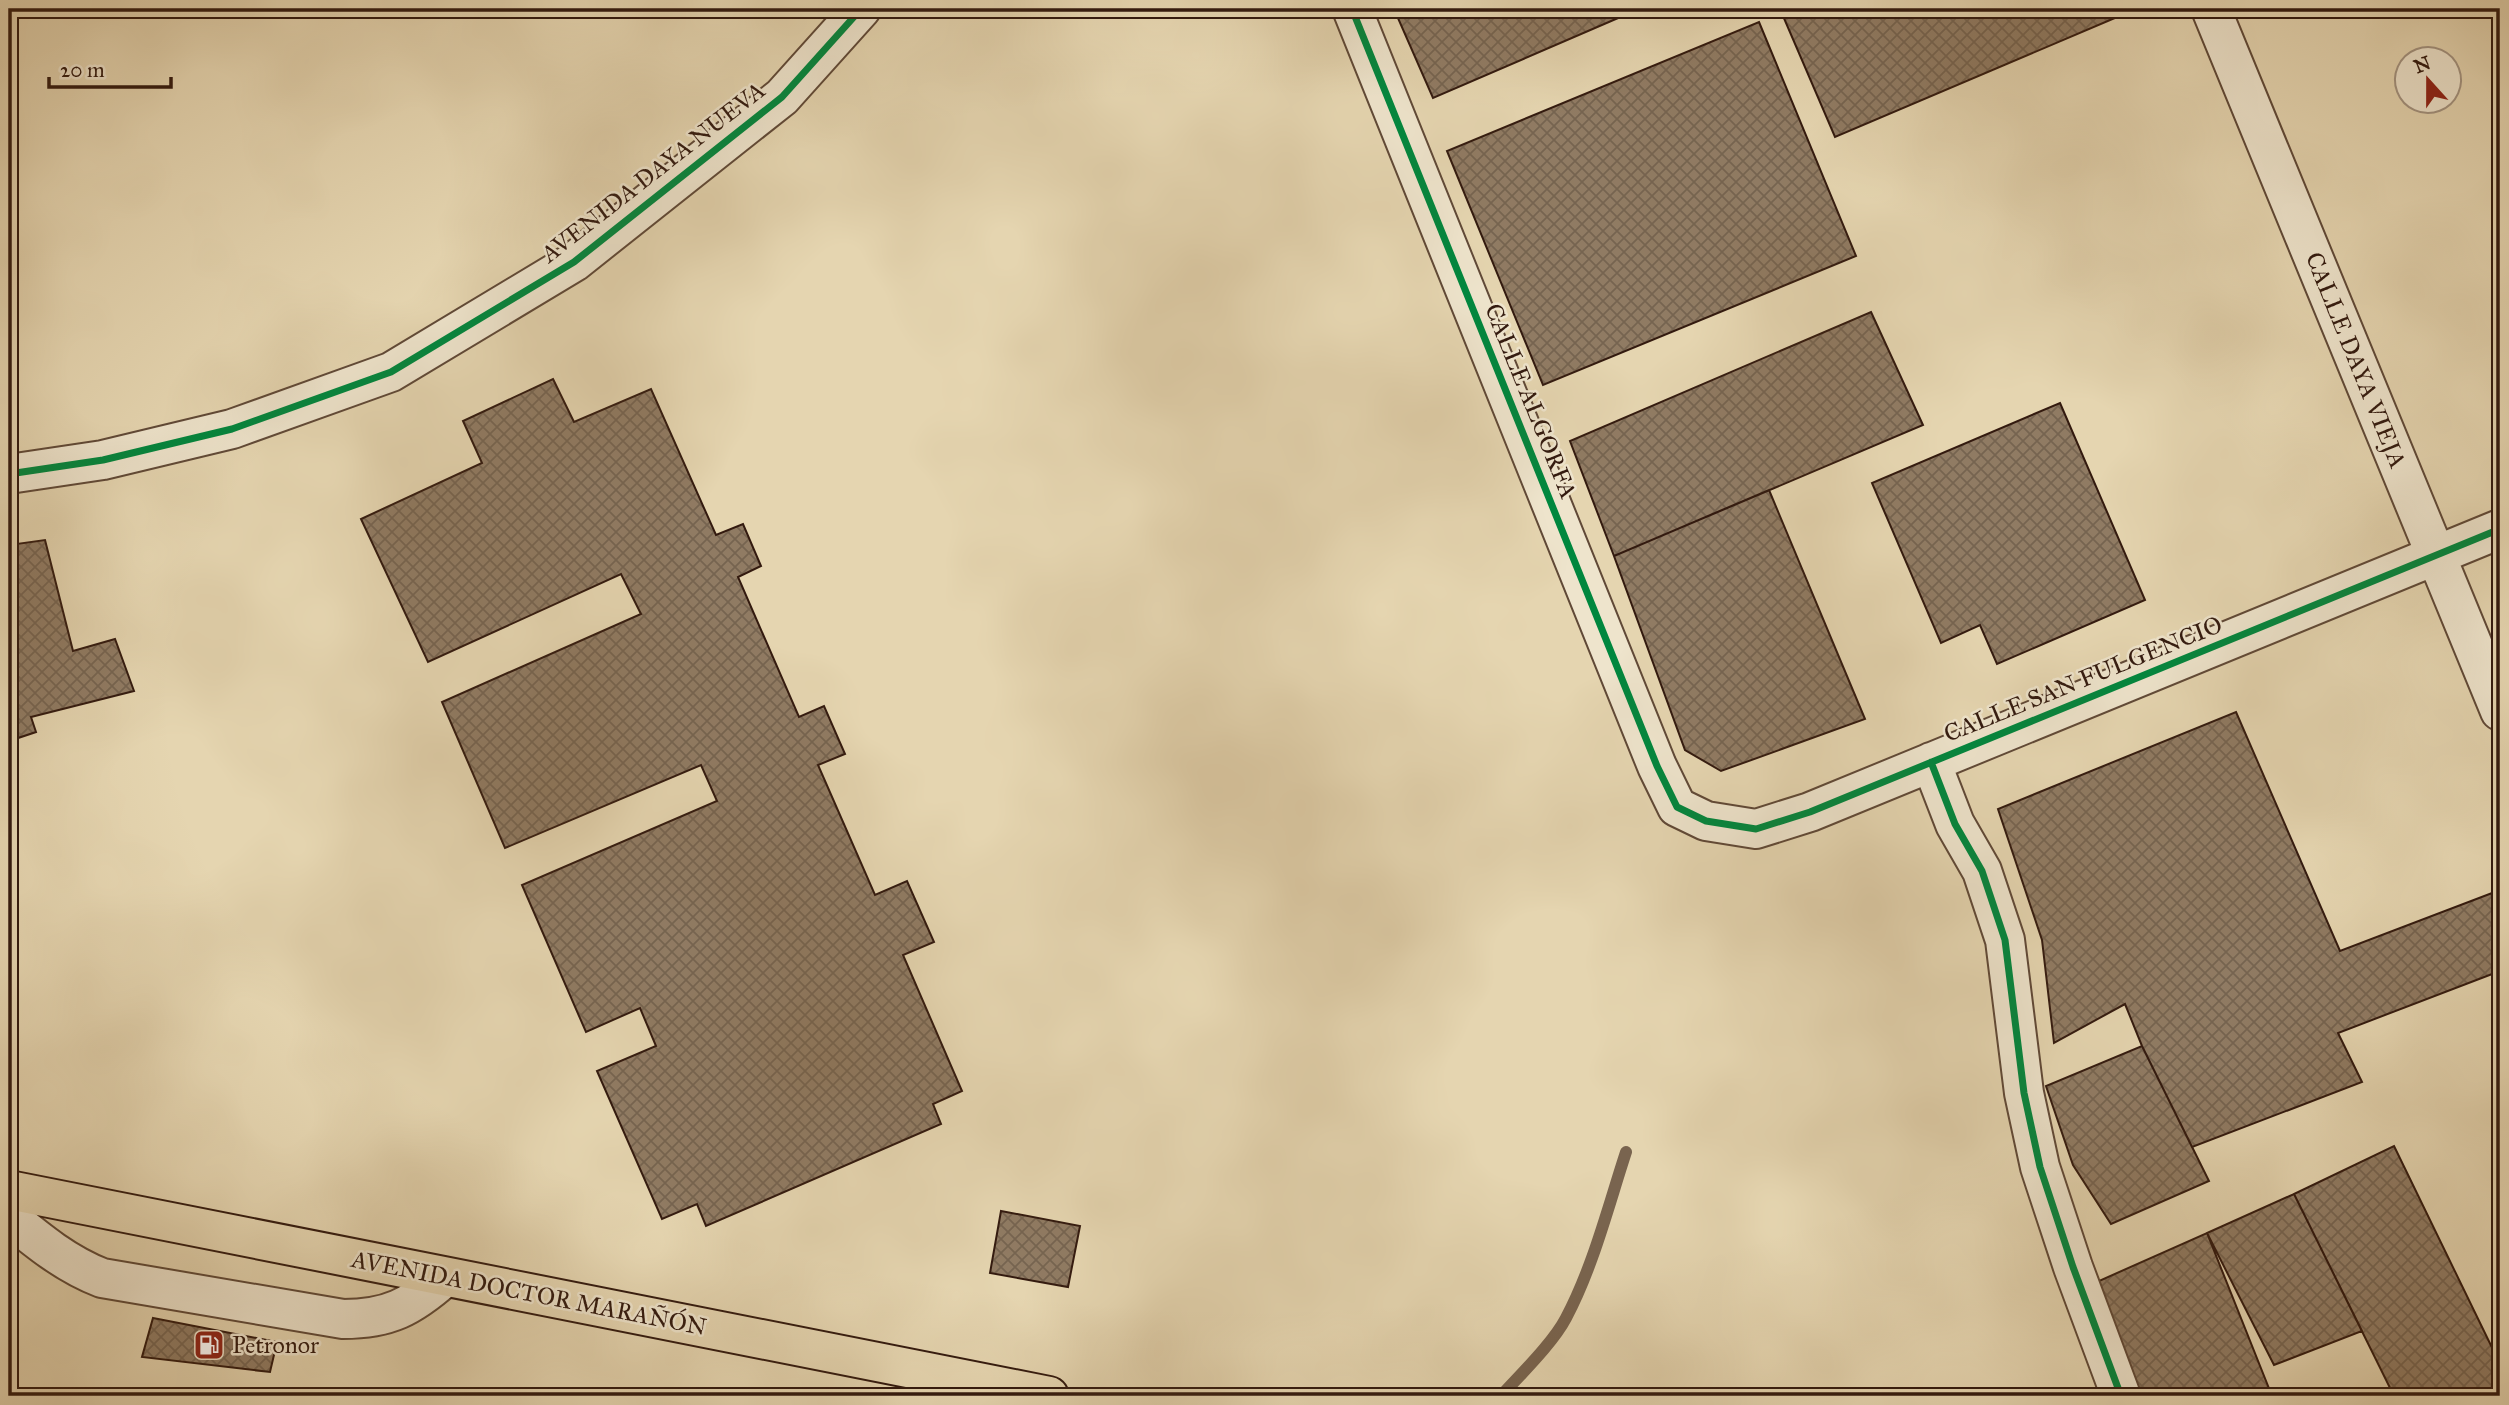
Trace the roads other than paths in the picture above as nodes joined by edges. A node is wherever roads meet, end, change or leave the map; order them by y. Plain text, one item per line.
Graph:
1 (861, 9) edge
2 (1352, 9) edge
3 (2211, 9) edge
4 (9, 474) edge
5 (2500, 529) edge
6 (2436, 555) junction
7 (2500, 711) edge
8 (1931, 762) junction
9 (1677, 807) joint
10 (9, 1174) edge
11 (9, 1190) edge
12 (47, 1198) junction
13 (9, 1217) edge
14 (445, 1277) junction
15 (1049, 1396) edge
16 (2121, 1396) edge

1 - 4 street, AVENIDA DAYA NUEVA
2 - 9 street, CALLE ALGORFA
3 - 6 street, CALLE DAYA VIEJA
5 - 6 street, CALLE SAN FULGENCIO
6 - 7 street, CALLE DAYA VIEJA
6 - 8 street, CALLE SAN FULGENCIO
8 - 9 street, CALLE SAN FULGENCIO
8 - 16 street
10 - 12 street
11 - 12 main road, AVENIDA DOCTOR MARAÑÓN
12 - 14 main road, AVENIDA DOCTOR MARAÑÓN
13 - 14 street
14 - 15 main road, AVENIDA DOCTOR MARAÑÓN

